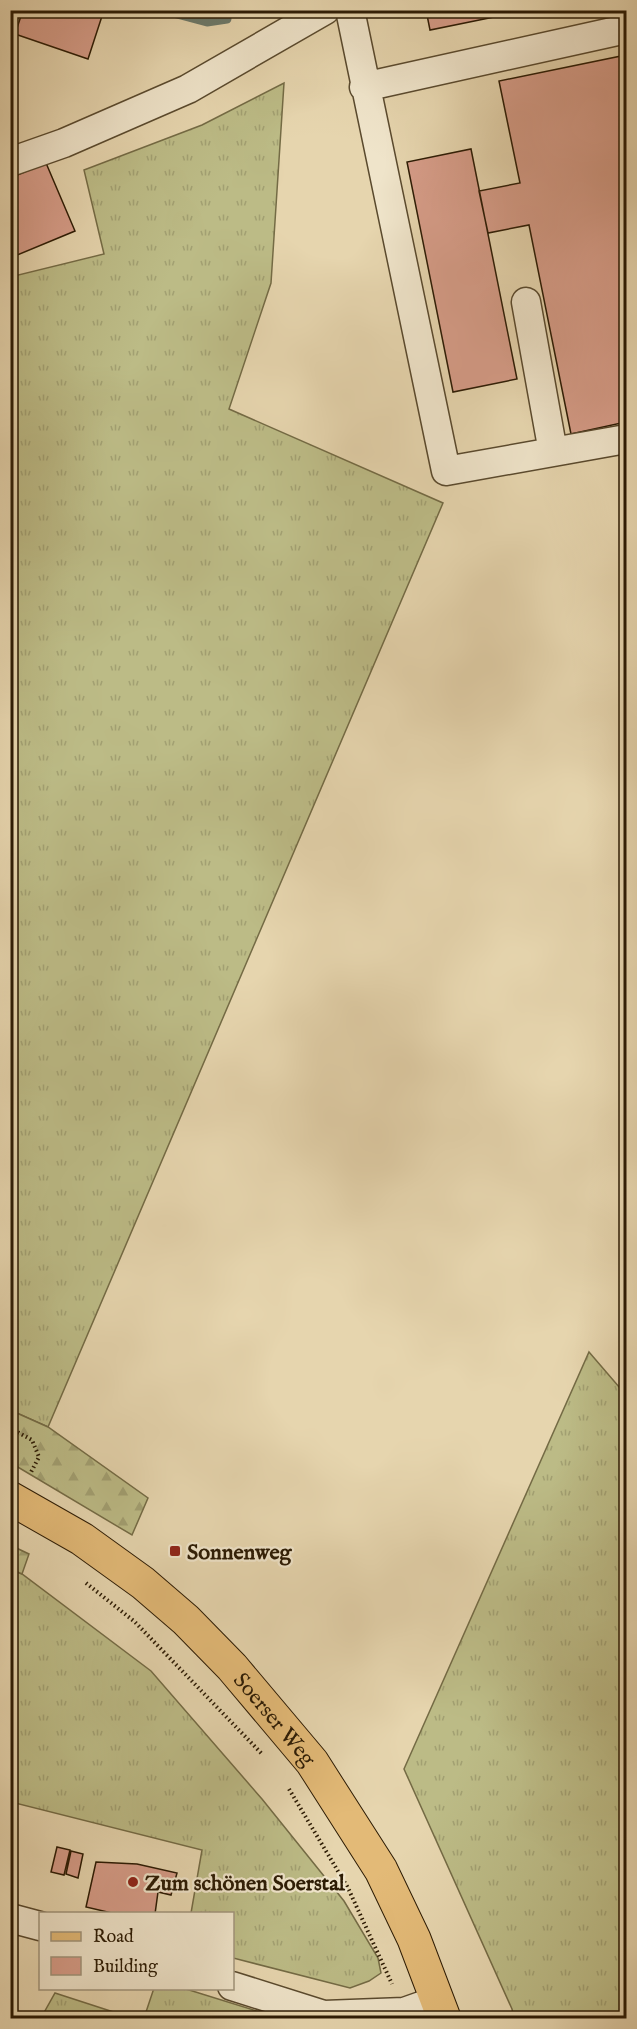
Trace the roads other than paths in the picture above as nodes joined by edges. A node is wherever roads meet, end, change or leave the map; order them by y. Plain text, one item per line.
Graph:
1 (350, 10) edge
2 (319, 14) edge
3 (627, 29) edge
4 (364, 87) junction
5 (10, 162) edge
6 (526, 302) dead end
7 (627, 439) edge
8 (553, 452) junction
9 (14, 1499) edge
10 (10, 1918) edge
11 (39, 1926) edge
12 (234, 1987) edge
13 (441, 2009) edge

1 - 4 street
2 - 5 street
3 - 4 street
4 - 8 street
6 - 8 street
7 - 8 street
9 - 13 main road, Soerser Weg
10 - 11 street
12 - 13 street

